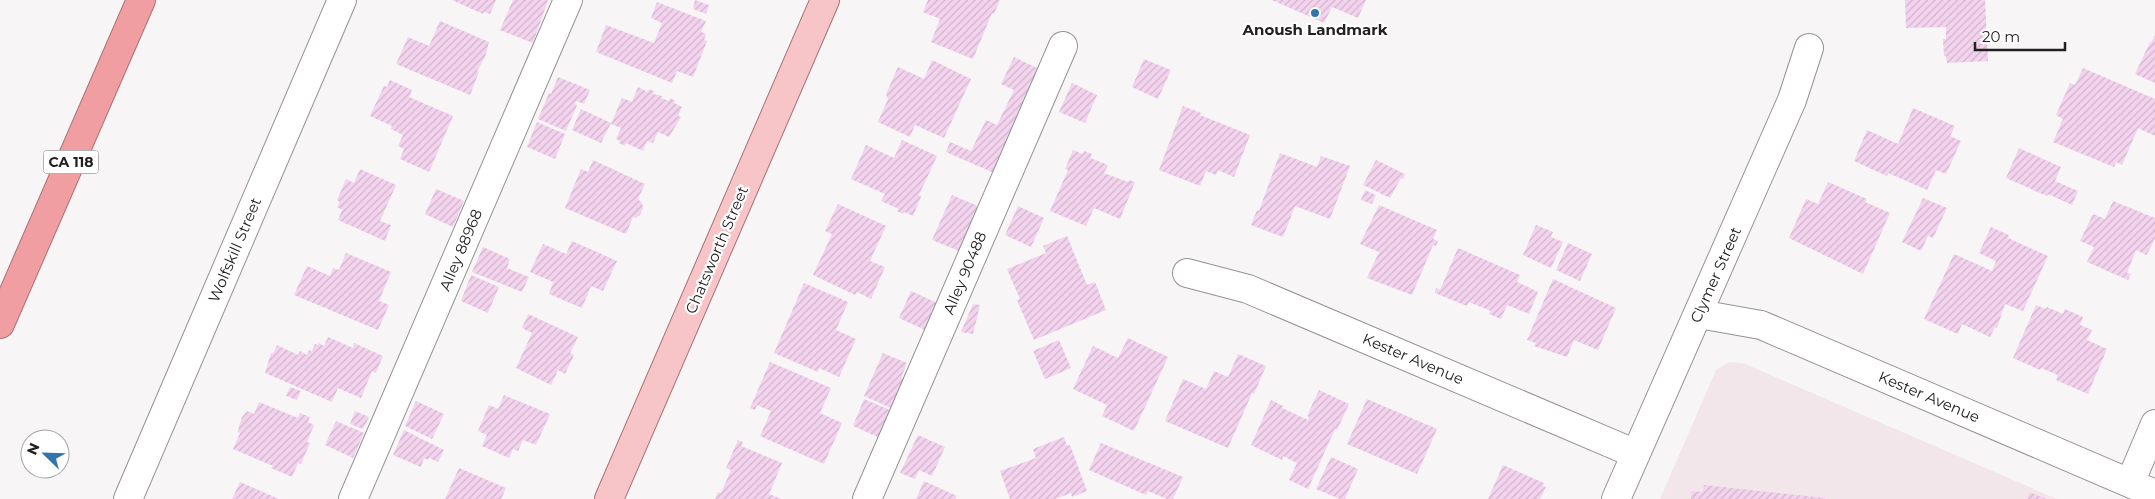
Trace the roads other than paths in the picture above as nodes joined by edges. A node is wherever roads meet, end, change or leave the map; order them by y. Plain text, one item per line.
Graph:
1 (141, 0) edge
2 (342, 0) edge
3 (568, 0) edge
4 (825, 1) edge
5 (1063, 46) dead end
6 (1809, 48) dead end
7 (1187, 273) dead end
8 (1699, 314) junction
9 (0, 324) edge
10 (2155, 424) edge
11 (1636, 454) junction
12 (2130, 483) junction
13 (2155, 494) edge
14 (128, 499) edge
15 (353, 499) edge
16 (609, 499) edge
17 (867, 499) edge
18 (1616, 499) edge

1 - 9 highway, CA 118
2 - 14 street, Wolfskill Street
3 - 15 street, Alley 88968
4 - 16 main road, Chatsworth Street
5 - 17 street, Alley 90488
6 - 8 street, Clymer Street
7 - 11 street, Kester Avenue
8 - 11 street, Clymer Street
8 - 12 street, Kester Avenue
10 - 12 street
11 - 18 street, Clymer Street
12 - 13 street, Kester Avenue

